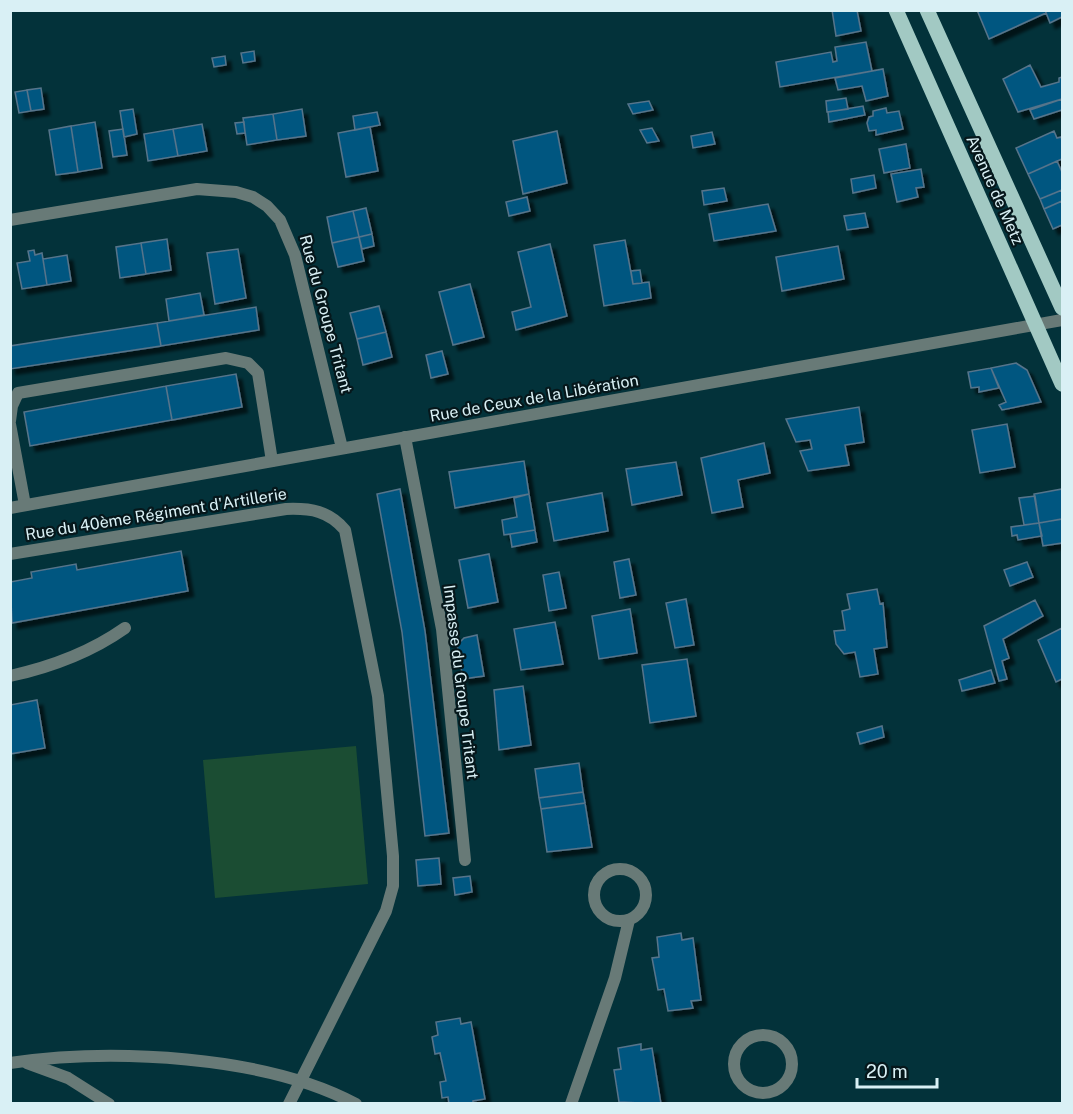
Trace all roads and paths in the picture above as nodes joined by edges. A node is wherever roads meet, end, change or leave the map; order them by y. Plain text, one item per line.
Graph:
1 (896, 10) edge
2 (927, 10) edge
3 (10, 220) edge
4 (1062, 308) edge
5 (1062, 320) edge
6 (1036, 325) junction
7 (1062, 384) edge
8 (10, 423) edge
9 (405, 437) junction
10 (342, 448) junction
11 (272, 461) junction
12 (25, 505) junction
13 (10, 508) edge
14 (10, 554) edge
15 (125, 628) dead end
16 (10, 676) edge
17 (465, 860) dead end
18 (629, 920) junction
19 (16, 1063) edge
20 (301, 1081) junction
21 (778, 1089) junction
22 (109, 1104) edge
23 (289, 1104) edge
24 (356, 1104) edge
25 (571, 1104) edge
26 (776, 1104) edge

1 - 6 main road, Avenue de Metz
2 - 4 main road, Avenue de Metz
3 - 10 street, Rue du Groupe Tritant
5 - 6 street, Rue de Ceux de la Libération
6 - 7 main road, Avenue de Metz
6 - 9 street, Rue de Ceux de la Libération
8 - 11 street
8 - 12 street
9 - 10 street, Rue de Ceux de la Libération
9 - 17 street, Impasse du Groupe Tritant
10 - 11 street, Rue de Ceux de la Libération
11 - 12 street, Rue de Ceux de la Libération
12 - 13 street, Rue de Ceux de la Libération
14 - 20 street, Rue du 40ème Régiment d'Artillerie
15 - 16 street
18 - 18 street
18 - 25 street
19 - 20 street
19 - 22 street
20 - 23 street, Rue du 40ème Régiment d'Artillerie
20 - 24 street
21 - 21 street
21 - 26 street

